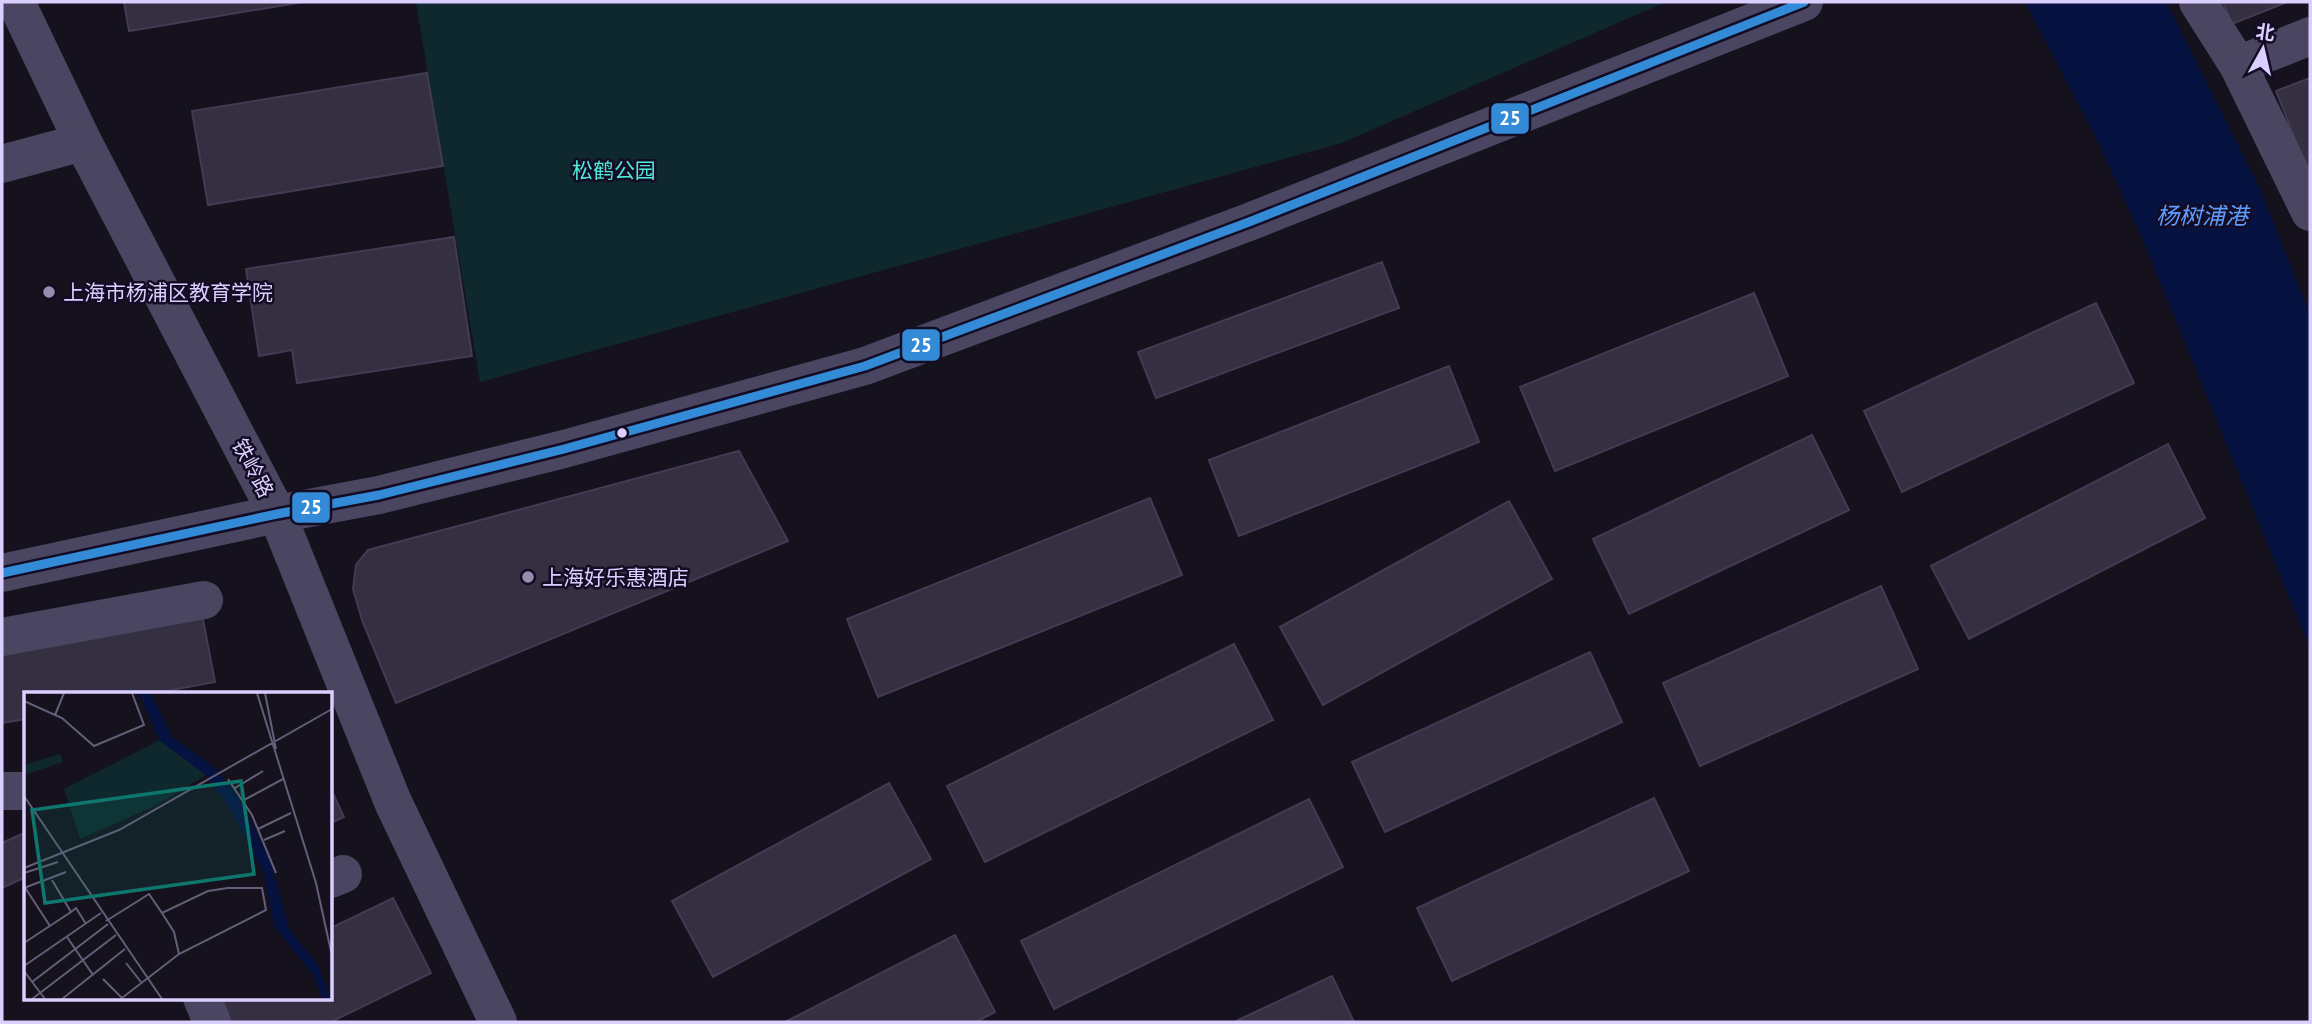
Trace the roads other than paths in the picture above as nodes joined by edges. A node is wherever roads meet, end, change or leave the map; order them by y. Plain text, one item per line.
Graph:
1 (16, 2) edge
2 (1804, 2) edge
3 (2198, 2) edge
4 (2310, 36) edge
5 (2238, 65) junction
6 (83, 142) junction
7 (2, 164) edge
8 (2310, 212) edge
9 (277, 514) junction
10 (2, 573) edge
11 (204, 600) dead end
12 (2, 637) edge
13 (2, 791) edge
14 (24, 791) edge
15 (203, 1000) edge
16 (212, 1022) edge
17 (498, 1022) edge

1 - 6 street, 铁岭路
2 - 9 street
3 - 5 street
4 - 5 street
5 - 8 street
6 - 7 street
6 - 9 street, 铁岭路
9 - 10 street
9 - 17 street, 铁岭路
11 - 12 street
13 - 14 street
15 - 16 street

